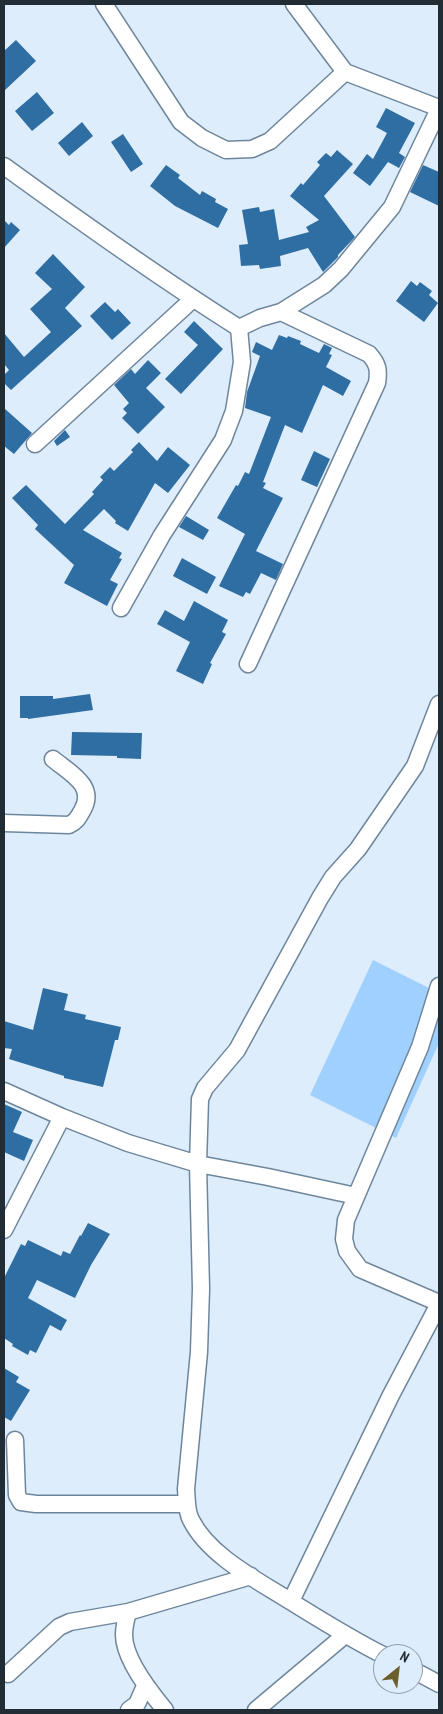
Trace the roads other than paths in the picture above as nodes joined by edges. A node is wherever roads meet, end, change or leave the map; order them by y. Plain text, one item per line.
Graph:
1 (104, 4) edge
2 (294, 4) edge
3 (345, 72) junction
4 (439, 109) edge
5 (4, 166) edge
6 (193, 299) junction
7 (281, 312) junction
8 (239, 328) junction
9 (34, 444) dead end
10 (121, 608) dead end
11 (248, 664) dead end
12 (439, 704) edge
13 (53, 759) dead end
14 (4, 823) edge
15 (439, 986) edge
16 (4, 1091) edge
17 (62, 1117) junction
18 (198, 1164) junction
19 (356, 1196) junction
20 (4, 1228) edge
21 (439, 1303) edge
22 (15, 1440) dead end
23 (187, 1504) junction
24 (251, 1576) junction
25 (291, 1601) junction
26 (128, 1612) junction
27 (344, 1636) junction
28 (373, 1650) edge
29 (8, 1674) dead end
30 (423, 1675) edge
31 (439, 1684) edge
32 (145, 1686) junction
33 (130, 1710) edge
34 (165, 1710) edge
35 (256, 1710) edge

1 - 3 street
2 - 3 street
3 - 4 street
4 - 7 street
5 - 6 street
6 - 8 street
6 - 9 street
7 - 8 street
7 - 11 street
8 - 10 street
12 - 18 street
13 - 14 street
15 - 19 street
16 - 17 street
17 - 18 street
17 - 20 street
18 - 19 street
18 - 23 street
19 - 21 street
21 - 25 street
22 - 23 street
23 - 24 street
24 - 25 street
24 - 26 street
25 - 27 street
26 - 29 street
26 - 32 street
27 - 28 street
27 - 35 street
30 - 31 street
32 - 33 street
32 - 34 street

